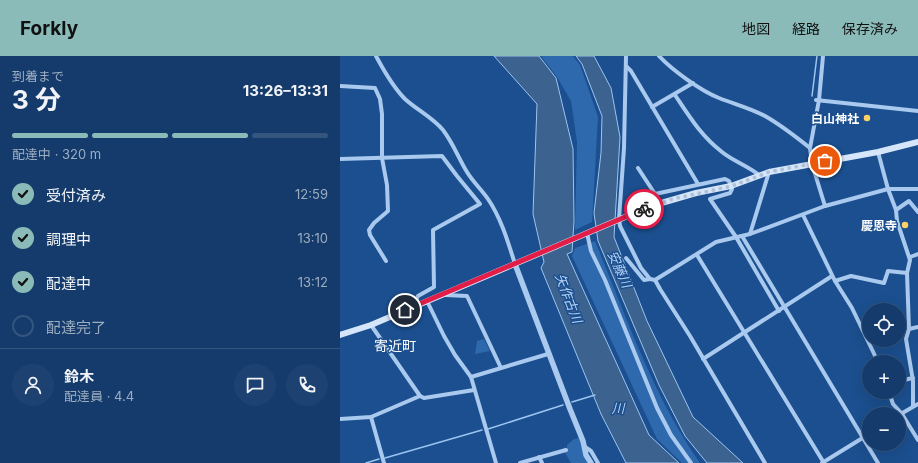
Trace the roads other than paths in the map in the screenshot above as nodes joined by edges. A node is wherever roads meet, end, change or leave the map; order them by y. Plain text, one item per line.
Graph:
1 (376, 56) edge
2 (626, 56) edge
3 (659, 56) edge
4 (823, 56) edge
5 (626, 66) junction
6 (693, 83) junction
7 (340, 86) edge
8 (675, 95) junction
9 (817, 100) junction
10 (652, 107) junction
11 (918, 111) edge
12 (918, 142) edge
13 (810, 148) junction
14 (878, 152) junction
15 (382, 158) junction
16 (340, 159) edge
17 (812, 164) junction
18 (638, 168) dead end
19 (769, 172) junction
20 (759, 175) junction
21 (698, 184) junction
22 (732, 186) junction
23 (888, 189) junction
24 (918, 189) edge
25 (825, 206) junction
26 (896, 210) junction
27 (918, 212) edge
28 (803, 215) junction
29 (618, 220) junction
30 (587, 233) junction
31 (750, 234) junction
32 (742, 236) junction
33 (736, 237) junction
34 (918, 254) edge
35 (697, 255) junction
36 (910, 257) junction
37 (626, 258) dead end
38 (386, 261) dead end
39 (516, 263) junction
40 (908, 273) junction
41 (832, 276) junction
42 (650, 279) junction
43 (656, 280) junction
44 (835, 281) junction
45 (442, 295) junction
46 (427, 301) junction
47 (417, 306) junction
48 (784, 308) junction
49 (779, 311) junction
50 (371, 325) junction
51 (918, 327) edge
52 (909, 328) junction
53 (744, 333) junction
54 (340, 335) edge
55 (548, 354) junction
56 (875, 355) edge
57 (703, 359) junction
58 (501, 368) junction
59 (471, 377) junction
60 (913, 378) junction
61 (906, 380) edge
62 (474, 390) junction
63 (420, 396) junction
64 (918, 404) edge
65 (913, 406) junction
66 (906, 411) edge
67 (371, 417) junction
68 (340, 419) edge
69 (906, 423) edge
70 (862, 438) joint
71 (918, 440) edge
72 (585, 447) junction
73 (566, 450) dead end
74 (870, 451) edge
75 (538, 457) junction
76 (384, 463) edge
77 (496, 463) edge
78 (520, 463) edge
79 (542, 463) edge
80 (591, 463) edge
81 (598, 463) edge
82 (691, 463) edge
83 (765, 463) edge
84 (823, 463) edge
85 (878, 463) edge

1 - 39 street
2 - 5 street
3 - 6 street
4 - 9 street
5 - 10 street
5 - 29 street
6 - 8 street
6 - 13 street
7 - 15 street
8 - 10 street
8 - 20 street
9 - 11 street
9 - 13 street
10 - 21 street
12 - 14 main road
13 - 17 street
14 - 17 main road
14 - 23 street
15 - 16 street
15 - 38 street
15 - 47 street
17 - 19 main road
17 - 25 street
18 - 21 street
19 - 20 main road
19 - 31 street
20 - 22 main road
21 - 22 street
22 - 29 main road
22 - 33 street
23 - 24 street
23 - 25 street
23 - 26 street
25 - 28 street
26 - 27 street
26 - 36 street
28 - 31 street
28 - 41 street
29 - 30 main road
29 - 42 street
30 - 39 main road
30 - 82 street
31 - 32 street
32 - 33 street
32 - 48 street
33 - 35 street
33 - 49 street
34 - 36 street
35 - 43 street
35 - 53 street
36 - 40 street
37 - 42 street
39 - 45 main road
39 - 55 street
40 - 44 street
40 - 52 street
41 - 44 street
41 - 48 street
42 - 43 street
43 - 57 street
44 - 56 street
45 - 46 main road
45 - 58 street
46 - 47 main road
46 - 59 street
47 - 50 main road
48 - 49 street
48 - 70 street
49 - 53 street
50 - 54 main road
50 - 63 street
51 - 52 street
52 - 60 street
53 - 57 street
53 - 84 street
55 - 58 street
55 - 72 street
57 - 83 street
58 - 59 street
59 - 62 street
60 - 61 street
60 - 65 street
62 - 63 street
62 - 77 street
63 - 67 street
64 - 65 street
65 - 66 street
67 - 68 street
67 - 76 street
69 - 71 street
70 - 84 street
72 - 80 street
72 - 81 street
73 - 75 street
74 - 85 street
75 - 78 street
75 - 79 street

